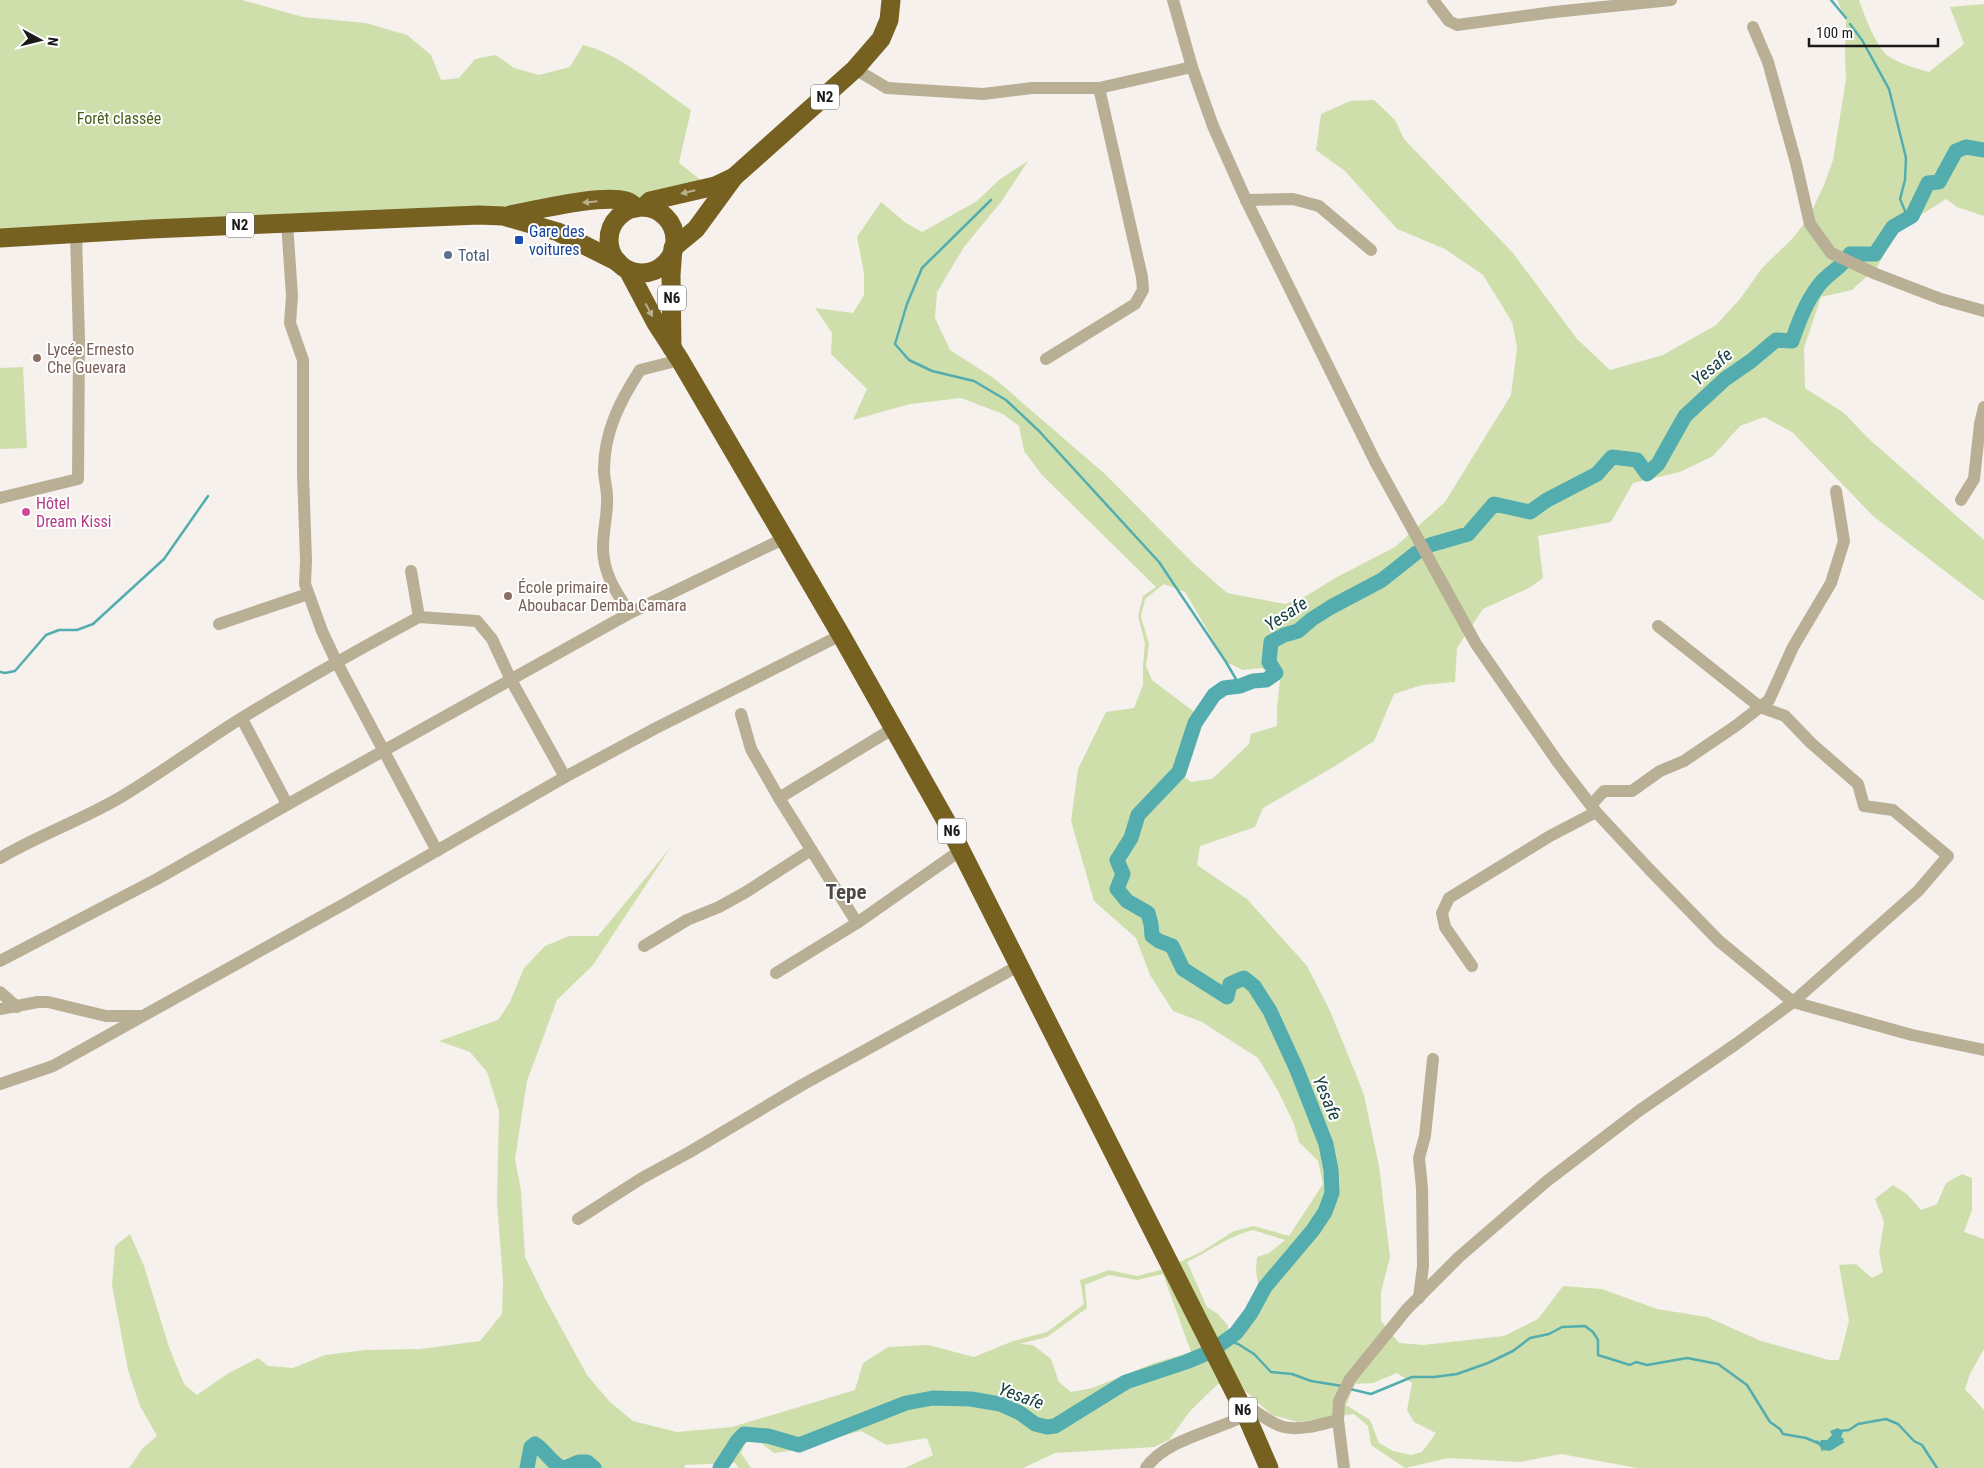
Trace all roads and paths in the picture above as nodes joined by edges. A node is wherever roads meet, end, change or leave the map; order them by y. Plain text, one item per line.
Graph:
1 (891, 0) edge
2 (1173, 0) edge
3 (1433, 0) edge
4 (1670, 0) edge
5 (1753, 27) dead end
6 (1192, 67) junction
7 (855, 69) junction
8 (1099, 88) junction
9 (734, 177) junction
10 (1246, 200) junction
11 (640, 208) junction
12 (504, 216) junction
13 (287, 223) junction
14 (76, 234) junction
15 (0, 238) edge
16 (674, 248) junction
17 (1371, 250) dead end
18 (623, 266) junction
19 (1984, 311) edge
20 (676, 354) junction
21 (1046, 359) dead end
22 (1984, 407) edge
23 (1981, 442) edge
24 (1836, 492) dead end
25 (0, 498) edge
26 (1961, 500) dead end
27 (784, 539) junction
28 (411, 571) dead end
29 (308, 594) junction
30 (630, 613) junction
31 (419, 617) junction
32 (219, 624) dead end
33 (1658, 626) dead end
34 (841, 635) junction
35 (336, 661) junction
36 (511, 680) junction
37 (1760, 707) junction
38 (741, 714) dead end
39 (242, 718) junction
40 (894, 728) junction
41 (384, 751) junction
42 (565, 777) junction
43 (779, 798) junction
44 (287, 804) junction
45 (1594, 808) junction
46 (811, 850) junction
47 (961, 850) junction
48 (437, 851) junction
49 (0, 858) edge
50 (856, 923) junction
51 (644, 946) dead end
52 (0, 961) edge
53 (1020, 965) junction
54 (1472, 966) dead end
55 (776, 974) dead end
56 (0, 992) edge
57 (1793, 1002) junction
58 (17, 1007) junction
59 (0, 1009) edge
60 (144, 1016) junction
61 (1984, 1050) edge
62 (1433, 1059) dead end
63 (0, 1084) edge
64 (578, 1219) dead end
65 (1419, 1298) junction
66 (1242, 1407) junction
67 (1338, 1420) junction
68 (1146, 1468) edge
69 (1269, 1468) edge
70 (1344, 1468) edge

1 - 7 highway, N2
2 - 6 street
3 - 4 street
5 - 19 street
6 - 8 street
6 - 10 street
7 - 8 street
7 - 9 highway, N2
8 - 21 street
9 -> 11 highway, N2
9 - 16 highway, N2
10 - 17 street
10 - 45 street
11 -> 12 highway, N2
11 - 16 highway
11 - 18 highway
12 - 13 highway, N2
12 - 18 highway, N2
13 - 14 highway, N2
13 - 29 street
14 - 15 highway, N2
14 - 25 street
16 - 18 highway
16 - 20 highway, N6
18 -> 20 highway, N6
20 - 27 highway, N6
20 - 30 street
22 - 23 street
23 - 26 street
24 - 37 street
27 - 30 street
27 - 34 highway, N6
28 - 31 street
29 - 32 street
29 - 35 street
30 - 36 street
31 - 35 street
31 - 36 street
33 - 37 street
34 - 40 highway, N6
34 - 42 street
35 - 39 street
35 - 41 street
36 - 41 street
36 - 42 street
37 - 45 street
37 - 57 street
38 - 43 street
39 - 44 street
39 - 49 street
40 - 43 street
40 - 47 highway, N6
41 - 44 street
41 - 48 street
42 - 48 street
43 - 46 street
44 - 52 street
45 - 54 street
45 - 57 street
46 - 50 street
46 - 51 street
47 - 50 street
47 - 53 highway, N6
48 - 60 street
50 - 55 street
53 - 64 street
53 - 66 highway, N6
56 - 58 street
57 - 61 street
57 - 65 street
58 - 59 street
58 - 60 street
60 - 63 street
62 - 65 street
65 - 67 street
66 - 67 street
66 - 68 street
66 - 69 highway, N6
67 - 70 street

